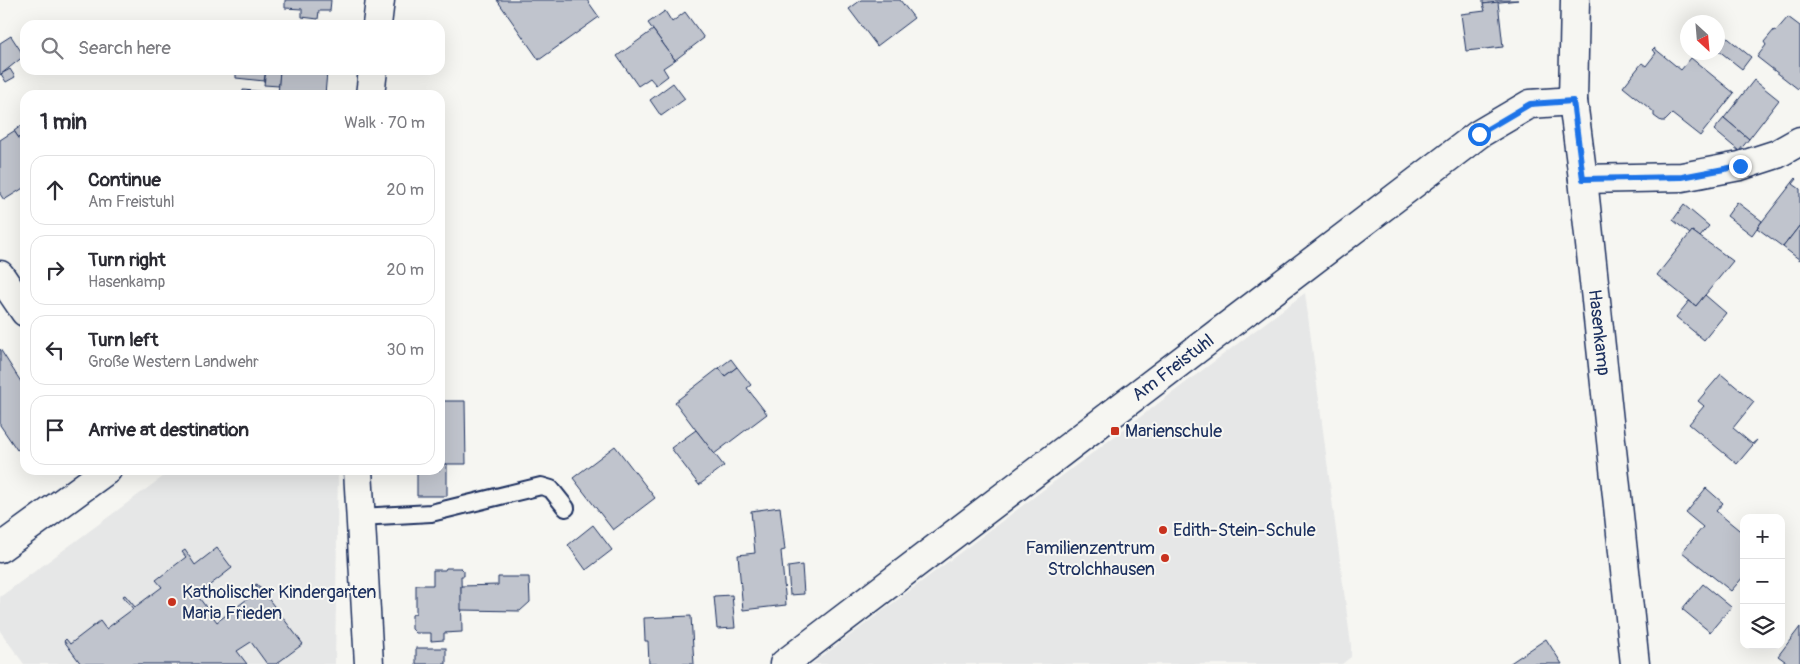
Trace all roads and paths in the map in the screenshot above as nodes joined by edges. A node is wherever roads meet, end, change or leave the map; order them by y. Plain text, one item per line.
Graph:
1 (380, 0) edge
2 (1575, 0) edge
3 (378, 20) edge
4 (372, 75) edge
5 (371, 90) edge
6 (1573, 101) junction
7 (1800, 141) edge
8 (1583, 179) junction
9 (0, 275) edge
10 (20, 305) edge
11 (100, 475) edge
12 (358, 475) edge
13 (566, 508) dead end
14 (360, 517) junction
15 (0, 548) edge
16 (369, 664) edge
17 (784, 664) edge
18 (1635, 664) edge

1 - 3 street
2 - 6 street, Hasenkamp
4 - 5 street
6 - 8 street, Hasenkamp
6 - 17 street, Am Freistuhl
7 - 8 street
8 - 18 street, Hasenkamp
9 - 10 street
11 - 15 street
12 - 14 street
13 - 14 lane
14 - 16 street

